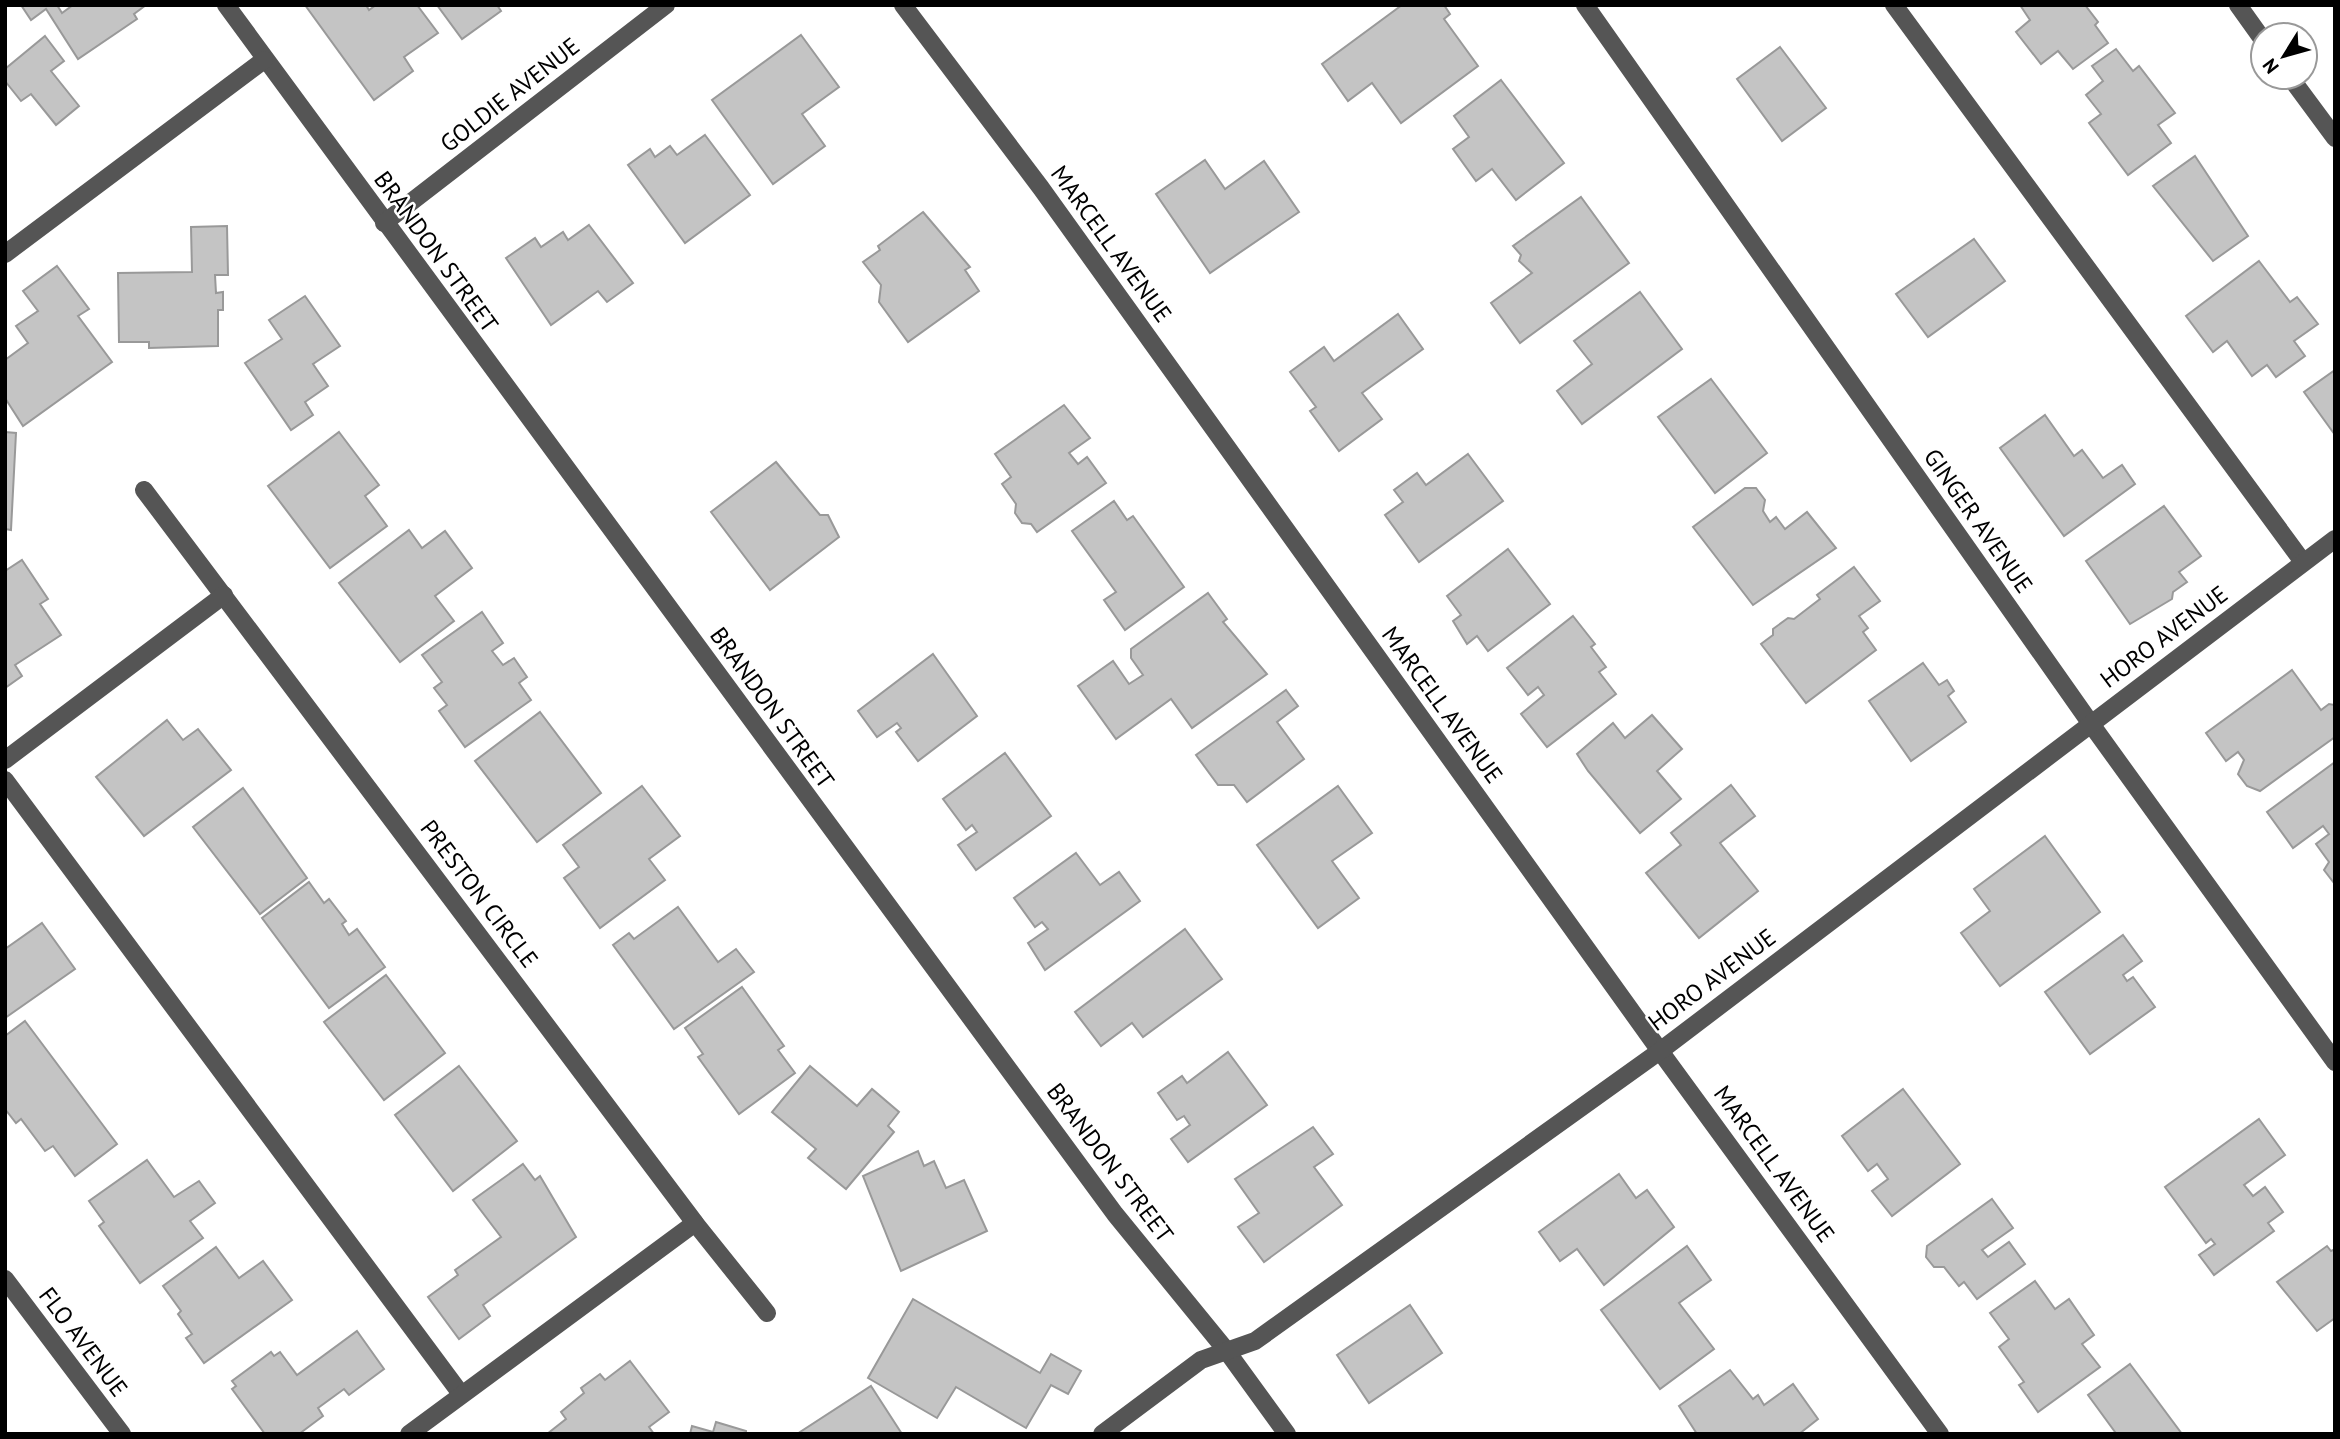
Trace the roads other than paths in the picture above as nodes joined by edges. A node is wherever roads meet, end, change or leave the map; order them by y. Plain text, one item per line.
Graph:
1 (226, 5) edge
2 (666, 5) edge
3 (903, 5) edge
4 (1584, 5) edge
5 (1894, 5) edge
6 (2238, 5) edge
7 (2249, 21) edge
8 (264, 60) junction
9 (2300, 91) edge
10 (2335, 138) edge
11 (384, 223) junction
12 (5, 254) edge
13 (144, 490) dead end
14 (2335, 539) edge
15 (2302, 562) junction
16 (224, 595) junction
17 (2091, 724) junction
18 (5, 760) edge
19 (5, 780) edge
20 (1660, 1051) junction
21 (2335, 1062) edge
22 (695, 1223) junction
23 (5, 1279) edge
24 (767, 1313) dead end
25 (1226, 1350) junction
26 (461, 1394) junction
27 (122, 1434) edge
28 (409, 1434) edge
29 (1102, 1434) edge
30 (1287, 1434) edge
31 (1940, 1434) edge

1 - 8 street, BRANDON STREET
2 - 11 street, GOLDIE AVENUE
3 - 20 street, MARCELL AVENUE
4 - 17 street, GINGER AVENUE
5 - 15 street
6 - 7 street
8 - 11 street, BRANDON STREET
8 - 12 street
9 - 10 street
11 - 25 street, BRANDON STREET
13 - 16 street, PRESTON CIRCLE
14 - 15 street, HORO AVENUE
15 - 17 street, HORO AVENUE
16 - 18 street
16 - 22 street, PRESTON CIRCLE
17 - 20 street, HORO AVENUE
17 - 21 street, GINGER AVENUE
19 - 26 street
20 - 25 street, HORO AVENUE
20 - 31 street, MARCELL AVENUE
22 - 24 street, PRESTON CIRCLE
22 - 26 street
23 - 27 street, FLO AVENUE
25 - 29 street, HORO AVENUE
25 - 30 street, BRANDON STREET
26 - 28 street

